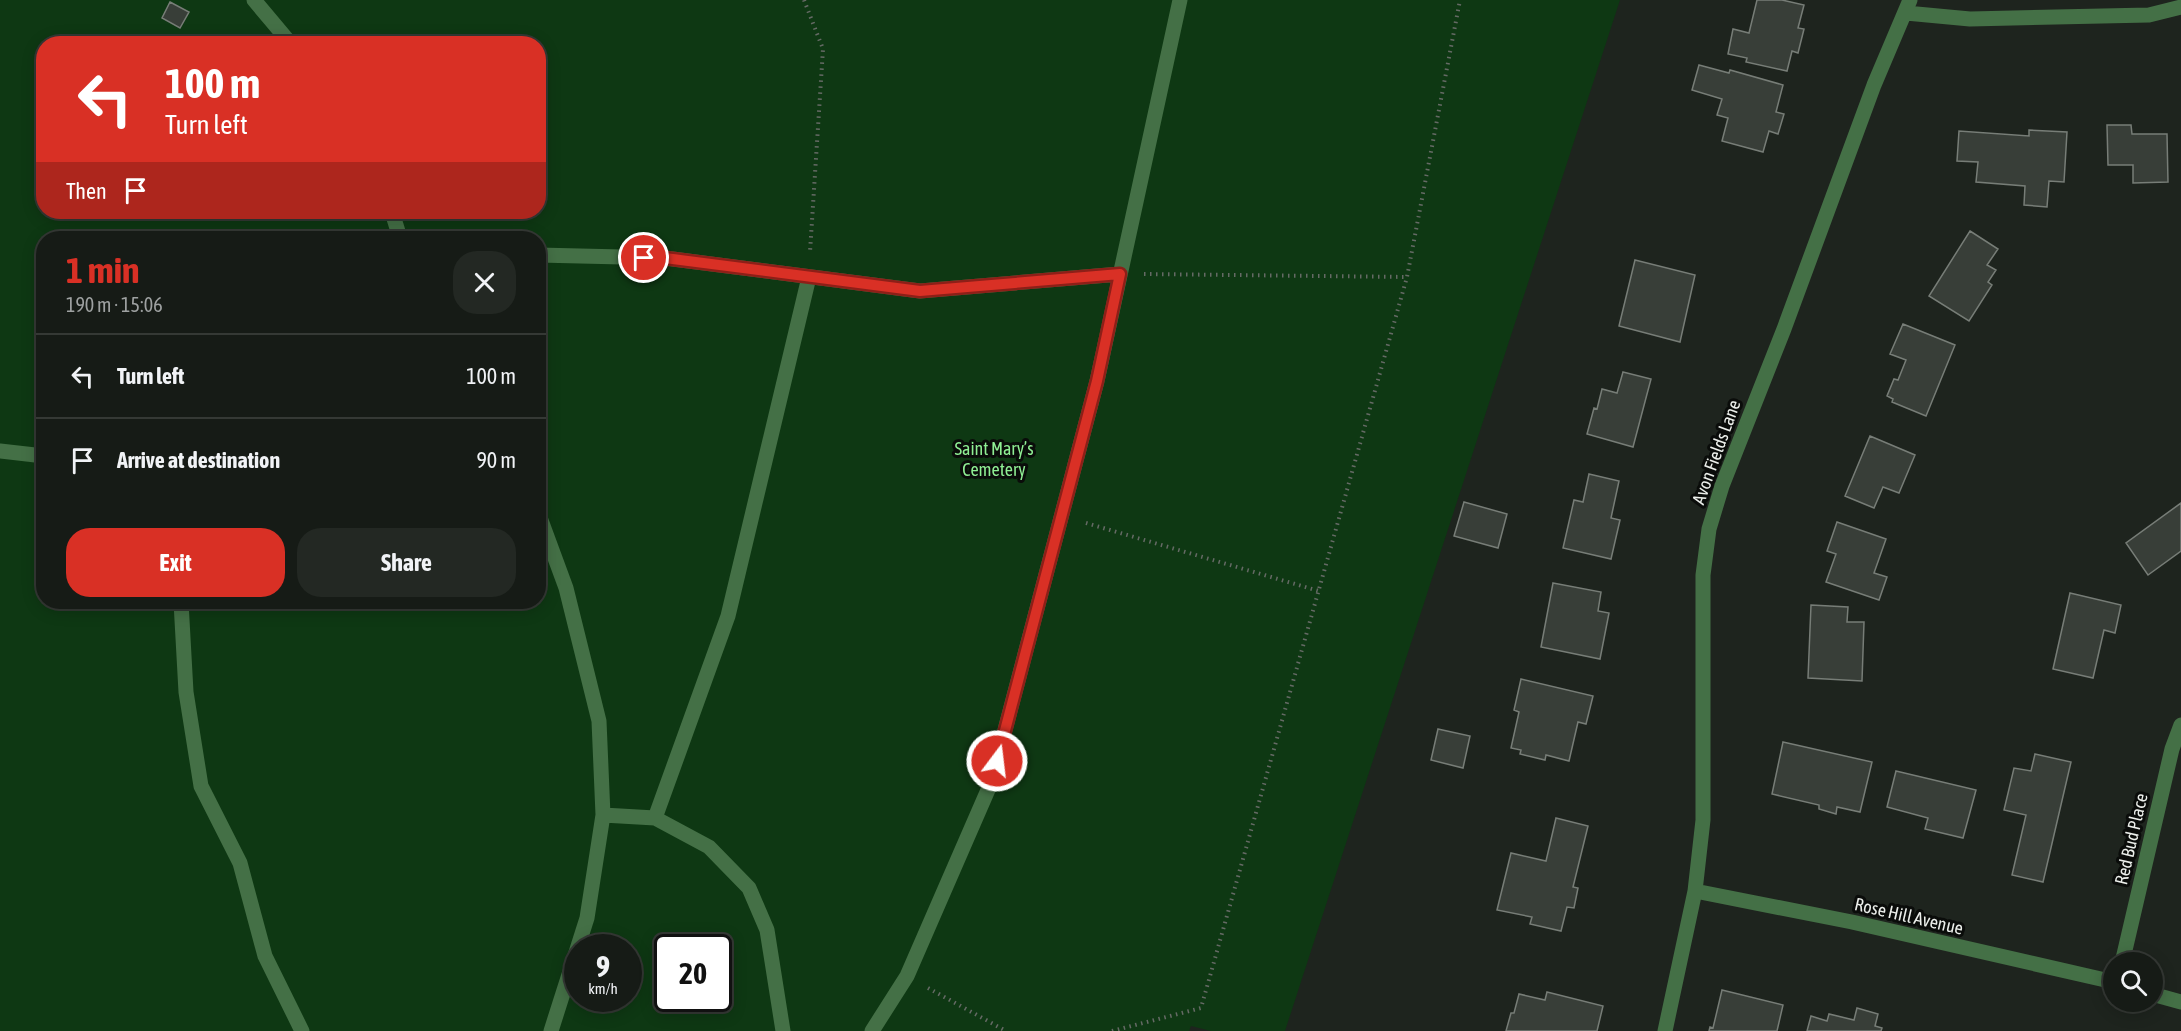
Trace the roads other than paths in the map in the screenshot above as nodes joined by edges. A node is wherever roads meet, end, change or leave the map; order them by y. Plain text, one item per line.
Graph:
1 (254, 0) edge
2 (1180, 0) edge
3 (1908, 7) edge
4 (2181, 8) edge
5 (284, 36) edge
6 (546, 255) edge
7 (1120, 274) junction
8 (809, 277) junction
9 (0, 451) edge
10 (36, 455) edge
11 (546, 534) edge
12 (181, 609) edge
13 (2181, 725) edge
14 (603, 815) junction
15 (654, 818) junction
16 (1695, 891) junction
17 (2125, 952) edge
18 (2103, 979) edge
19 (2163, 997) edge
20 (2181, 1002) edge
21 (302, 1031) edge
22 (550, 1031) edge
23 (783, 1031) edge
24 (872, 1031) edge
25 (1665, 1031) edge

1 - 5 street
2 - 7 street
3 - 4 street
3 - 16 street, Avon Fields Lane
6 - 8 street
7 - 8 street
7 - 24 street
8 - 15 street
9 - 10 street
11 - 14 street
12 - 21 street
13 - 17 street, Red Bud Place
14 - 15 street
14 - 22 street
15 - 23 street
16 - 18 street, Rose Hill Avenue
16 - 25 street, Avon Fields Lane
19 - 20 street

